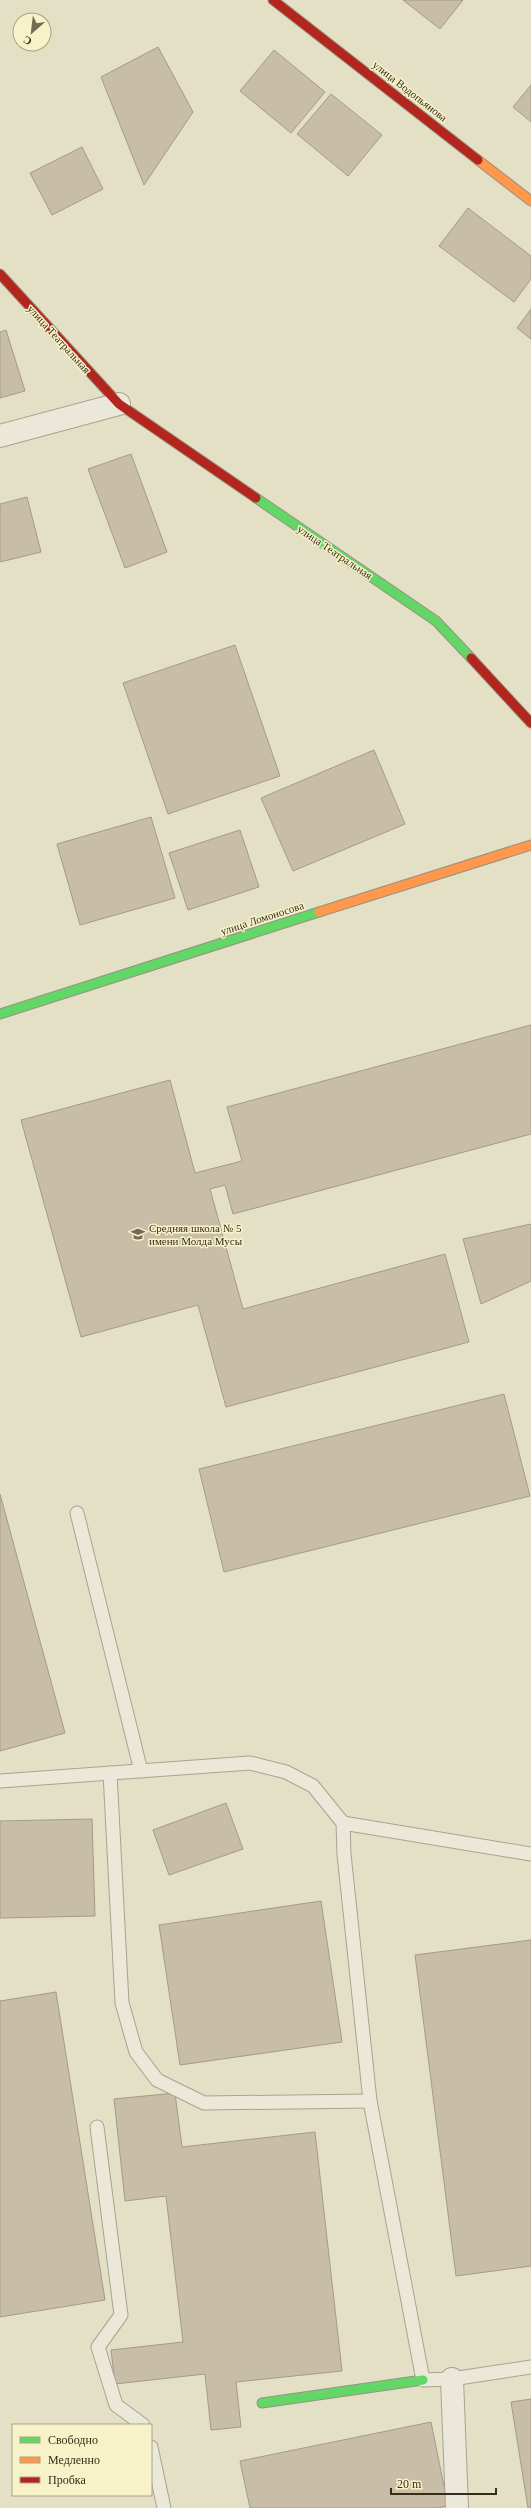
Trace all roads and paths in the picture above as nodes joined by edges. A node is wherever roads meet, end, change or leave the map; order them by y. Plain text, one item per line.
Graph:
1 (273, 0) edge
2 (531, 201) edge
3 (0, 274) edge
4 (119, 404) junction
5 (0, 436) edge
6 (531, 724) edge
7 (531, 845) edge
8 (0, 1014) edge
9 (76, 1514) dead end
10 (141, 1771) junction
11 (110, 1773) junction
12 (0, 1781) edge
13 (344, 1823) junction
14 (531, 1854) edge
15 (370, 2101) junction
16 (97, 2128) dead end
17 (531, 2367) edge
18 (452, 2379) junction
19 (423, 2380) junction
20 (262, 2403) dead end
21 (141, 2424) edge
22 (152, 2452) edge
23 (164, 2508) edge
24 (457, 2508) edge

1 - 2 street, улица Водопьянова
3 - 4 street, улица Театральная
4 - 5 street
4 - 6 street, улица Театральная
7 - 8 street, улица Ломоносова
9 - 10 lane
10 - 11 lane
10 - 13 lane
11 - 12 lane
11 - 15 lane
13 - 14 lane
13 - 15 lane
15 - 19 lane
16 - 21 lane
17 - 18 lane
18 - 19 lane
18 - 24 street
19 - 20 street
22 - 23 lane

